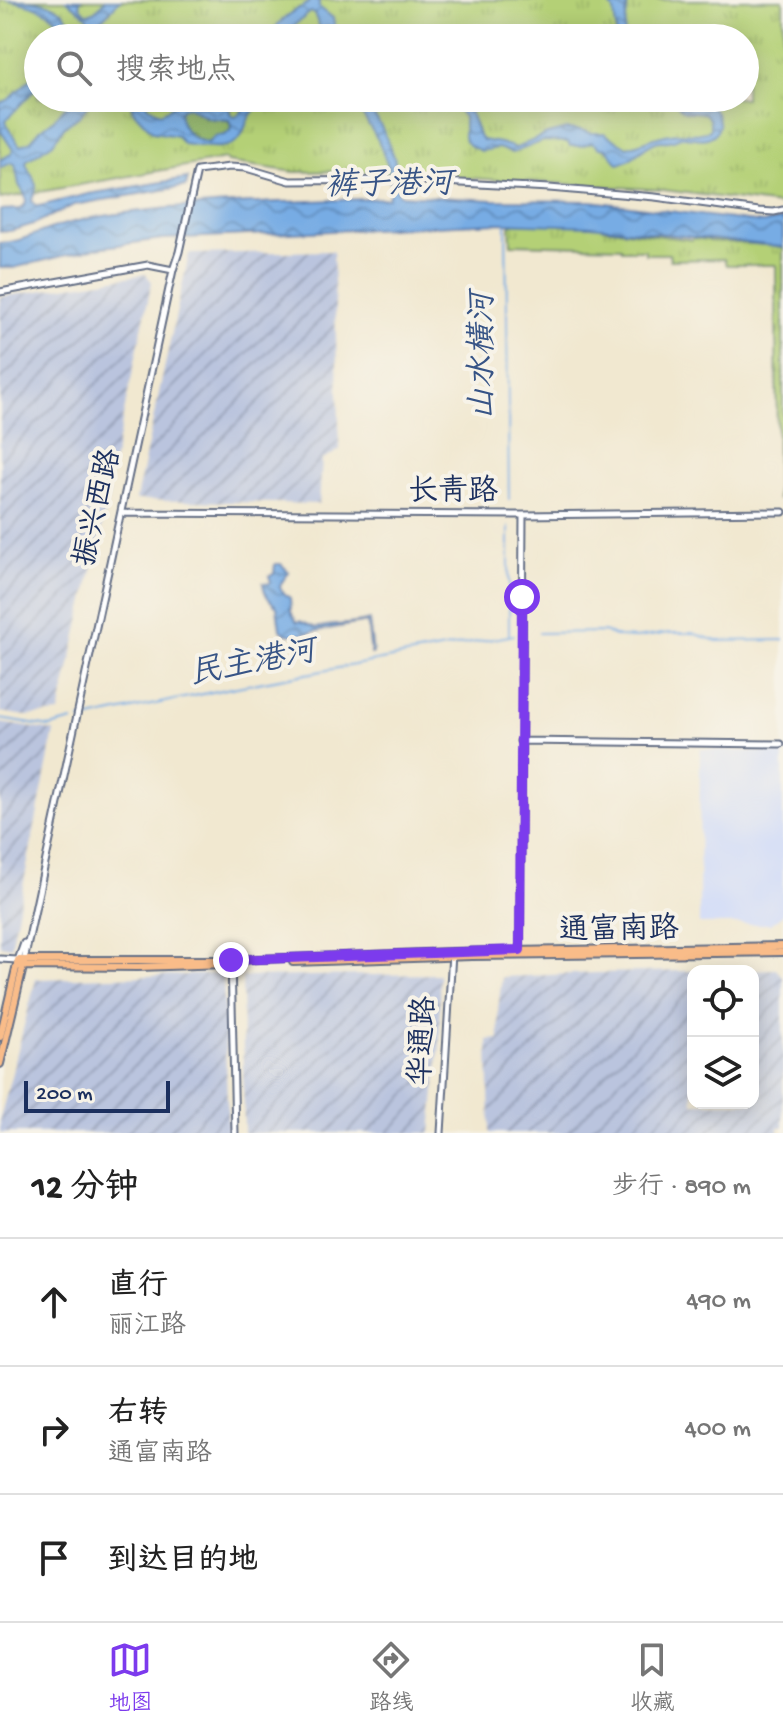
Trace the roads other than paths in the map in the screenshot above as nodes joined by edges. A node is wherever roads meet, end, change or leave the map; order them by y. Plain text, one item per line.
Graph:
1 (783, 210) edge
2 (173, 270) junction
3 (0, 292) edge
4 (783, 512) edge
5 (122, 513) junction
6 (523, 515) junction
7 (520, 741) junction
8 (781, 744) edge
9 (783, 949) edge
10 (520, 953) junction
11 (452, 954) junction
12 (0, 960) edge
13 (231, 962) junction
14 (21, 963) junction
15 (0, 1037) edge
16 (0, 1064) edge
17 (235, 1133) edge
18 (441, 1133) edge

1 - 2 street, 振兴西路
2 - 3 street
2 - 5 street, 振兴西路
4 - 6 street, 长青路
5 - 6 street, 长青路
5 - 14 street, 振兴西路
6 - 7 street
7 - 8 street
7 - 10 street
9 - 10 main road, 通富南路
10 - 11 main road, 通富南路
11 - 13 main road, 通富南路
11 - 18 street, 华通路
12 - 14 street, 通富南路
13 - 14 main road, 通富南路
13 - 17 street
14 - 15 main road
14 - 16 main road

